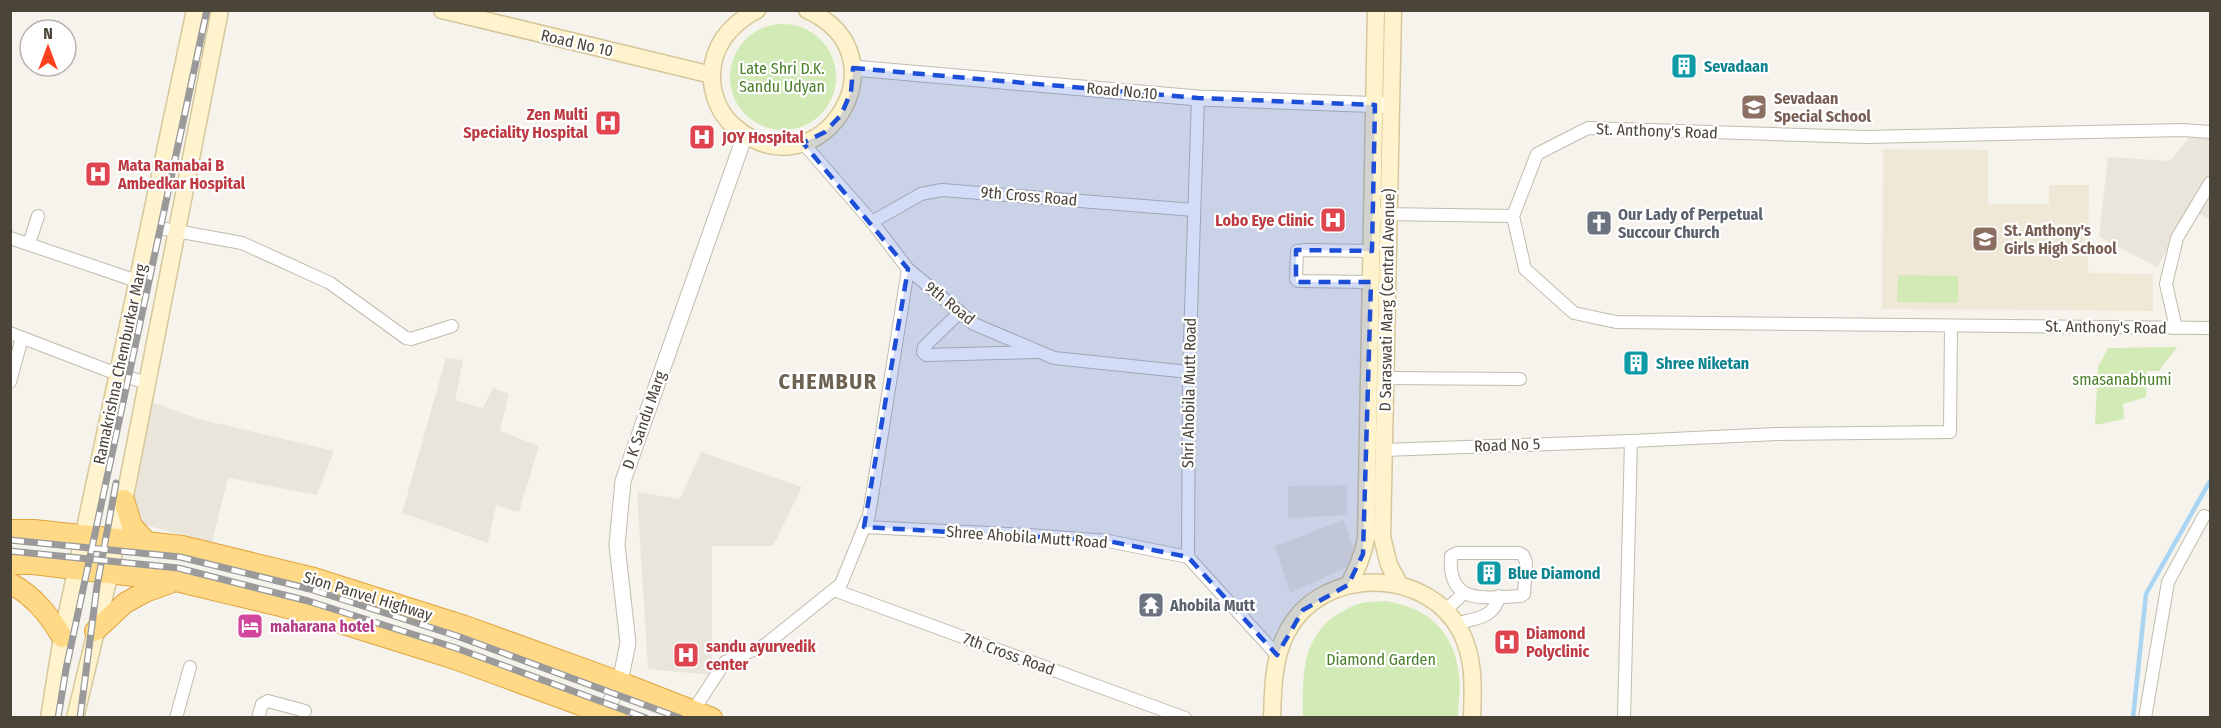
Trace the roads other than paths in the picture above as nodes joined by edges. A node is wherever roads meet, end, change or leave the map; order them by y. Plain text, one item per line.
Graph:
1 (195, 10) edge
2 (220, 10) edge
3 (442, 10) edge
4 (757, 10) edge
5 (807, 10) edge
6 (1376, 10) edge
7 (1393, 10) edge
8 (493, 16) edge
9 (853, 68) junction
10 (712, 75) junction
11 (1198, 98) junction
12 (175, 101) junction
13 (1383, 105) junction
14 (201, 106) junction
15 (2211, 132) edge
16 (745, 135) junction
17 (803, 143) junction
18 (2211, 183) edge
19 (1194, 210) junction
20 (1380, 214) junction
21 (38, 216) dead end
22 (1513, 216) junction
23 (872, 222) junction
24 (149, 226) junction
25 (177, 231) junction
26 (10, 238) edge
27 (29, 244) junction
28 (1371, 251) junction
29 (908, 269) junction
30 (137, 281) junction
31 (1371, 282) junction
32 (960, 312) junction
33 (452, 326) dead end
34 (1951, 326) junction
35 (2176, 328) junction
36 (2211, 328) edge
37 (16, 336) edge
38 (14, 352) edge
39 (1041, 352) junction
40 (1189, 372) junction
41 (117, 374) junction
42 (1385, 378) junction
43 (1520, 379) dead end
44 (10, 382) edge
45 (147, 383) junction
46 (1631, 441) junction
47 (1384, 450) junction
48 (124, 500) junction
49 (2205, 516) dead end
50 (864, 527) junction
51 (10, 530) edge
52 (83, 536) junction
53 (116, 539) junction
54 (147, 543) junction
55 (1188, 556) junction
56 (10, 564) edge
57 (76, 569) junction
58 (110, 573) junction
59 (176, 581) junction
60 (10, 583) edge
61 (1348, 585) junction
62 (1400, 585) junction
63 (834, 590) junction
64 (1464, 593) junction
65 (1499, 596) junction
66 (1450, 617) junction
67 (96, 631) junction
68 (62, 637) junction
69 (1277, 655) junction
70 (190, 667) dead end
71 (620, 682) junction
72 (305, 711) dead end
73 (289, 712) edge
74 (702, 714) edge
75 (611, 715) edge
76 (49, 717) edge
77 (75, 717) edge
78 (176, 717) edge
79 (258, 717) edge
80 (1185, 717) edge
81 (1272, 717) edge
82 (1472, 717) edge
83 (1624, 717) edge
84 (2145, 717) edge

1 - 12 main road, Ramakrishna Chemburkar Marg
2 - 14 main road, Ramakrishna Chemburkar Marg
3 - 8 main road, Road No 10
4 - 10 main road
5 - 9 main road
6 - 13 main road, D Saraswati Marg (Central Avenue)
7 - 13 main road, D Saraswati Marg (Central Avenue)
8 - 10 main road, Road No 10
9 - 11 street, Road No.10
9 - 17 main road
10 - 16 main road
11 - 13 street, Road No.10
11 - 19 street, Shri Ahobila Mutt Road
12 - 14 main road
12 - 24 main road, Ramakrishna Chemburkar Marg
13 - 20 main road, D Saraswati Marg (Central Avenue)
14 - 25 main road, Ramakrishna Chemburkar Marg
15 - 22 street, St. Anthony's Road
16 - 17 main road
16 - 71 street, D K Sandu Marg
17 - 23 street, 9th Road
18 - 35 street
19 - 23 street, 9th Cross Road
19 - 40 street, Shri Ahobila Mutt Road
20 - 22 street
20 - 28 main road, D Saraswati Marg (Central Avenue)
20 - 42 main road, D Saraswati Marg (Central Avenue)
21 - 27 street
22 - 34 street, St. Anthony's Road
23 - 29 street, 9th Road
24 - 25 street
24 - 30 main road, Ramakrishna Chemburkar Marg
25 - 33 street
25 - 45 main road, Ramakrishna Chemburkar Marg
26 - 27 street
27 - 30 street
28 - 31 main road, D Saraswati Marg (Central Avenue)
28 - 31 street
29 - 32 street, 9th Road
29 - 50 street
30 - 41 main road, Ramakrishna Chemburkar Marg
31 - 61 main road, D Saraswati Marg (Central Avenue)
32 - 39 street, 9th Road
32 - 39 street
34 - 35 street, St. Anthony's Road
34 - 46 street, Road No 5
35 - 36 street, St. Anthony's Road
37 - 38 street
37 - 41 street
38 - 44 street
39 - 40 street, 9th Road
40 - 55 street, Shri Ahobila Mutt Road
41 - 45 street
41 - 52 main road, Ramakrishna Chemburkar Marg
42 - 43 street
42 - 47 main road, D Saraswati Marg (Central Avenue)
45 - 48 main road, Ramakrishna Chemburkar Marg
46 - 47 street, Road No 5
46 - 83 street
47 - 62 main road, D Saraswati Marg (Central Avenue)
48 - 53 main road, Ramakrishna Chemburkar Marg
48 - 54 highway
49 - 84 street
50 - 55 street, Shree Ahobila Mutt Road
50 - 63 street
51 - 52 highway, Sion Panvel Highway
52 - 53 highway, Sion Panvel Highway
52 - 57 main road, Ramakrishna Chemburkar Marg
53 - 54 highway, Sion Panvel Highway
53 - 58 main road, Ramakrishna Chemburkar Marg
54 - 71 highway, Sion Panvel Highway
55 - 69 street
56 - 57 highway, Sion Panvel Highway
57 - 58 highway, Sion Panvel Highway
57 - 68 main road, Ramakrishna Chemburkar Marg
58 - 59 highway, Sion Panvel Highway
58 - 67 main road, Ramakrishna Chemburkar Marg
59 - 67 highway
59 - 75 highway, Sion Panvel Highway
60 - 68 highway
61 - 62 main road
61 - 69 main road
62 - 66 main road
63 - 74 street
63 - 80 street, 7th Cross Road
64 - 65 street
64 - 65 street
64 - 66 street
65 - 66 street
66 - 82 main road
67 - 77 main road, Ramakrishna Chemburkar Marg
68 - 76 main road, Ramakrishna Chemburkar Marg
69 - 81 main road
70 - 78 street
71 - 74 highway, Sion Panvel Highway
71 - 75 street, D K Sandu Marg
72 - 73 street
73 - 79 street

